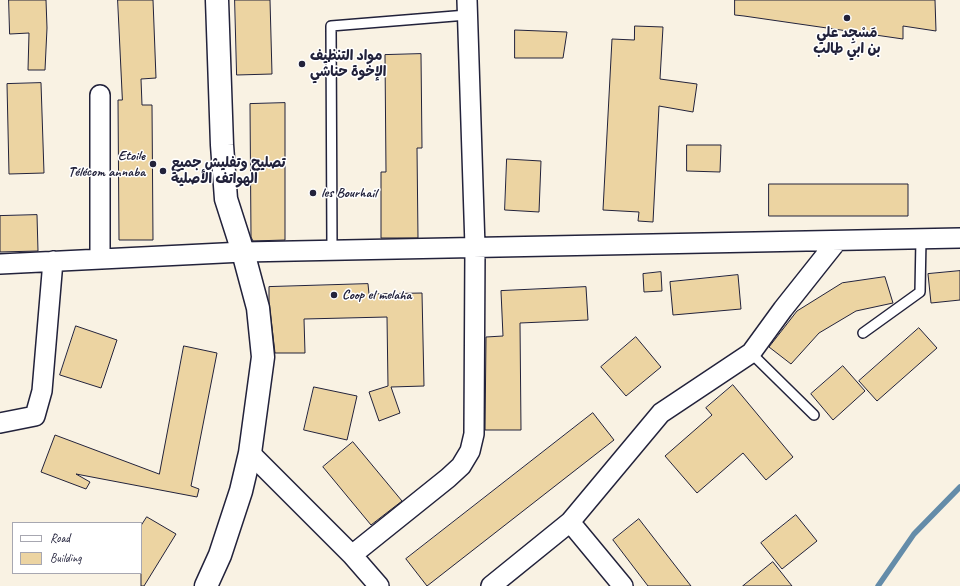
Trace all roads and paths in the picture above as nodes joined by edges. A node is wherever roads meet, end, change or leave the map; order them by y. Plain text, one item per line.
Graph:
1 (217, 0) edge
2 (467, 8) edge
3 (100, 95) dead end
4 (960, 238) edge
5 (921, 239) junction
6 (837, 241) junction
7 (475, 247) junction
8 (332, 250) junction
9 (244, 252) junction
10 (100, 259) junction
11 (53, 261) junction
12 (0, 264) edge
13 (863, 333) dead end
14 (751, 353) junction
15 (814, 415) dead end
16 (0, 423) edge
17 (250, 453) junction
18 (570, 522) junction
19 (352, 555) junction
20 (206, 586) edge
21 (379, 586) edge
22 (491, 586) edge
23 (623, 586) edge

1 - 9 main road
2 - 7 street
2 - 8 lane
3 - 10 street
4 - 5 street
5 - 6 street
5 - 13 lane
6 - 7 street
6 - 14 street
7 - 8 street
7 - 19 street
8 - 9 street
9 - 10 street
9 - 17 main road
10 - 11 street
11 - 12 street
11 - 16 street
14 - 15 lane
14 - 18 street
17 - 19 street
17 - 20 main road
18 - 22 street
18 - 23 street
19 - 21 street

